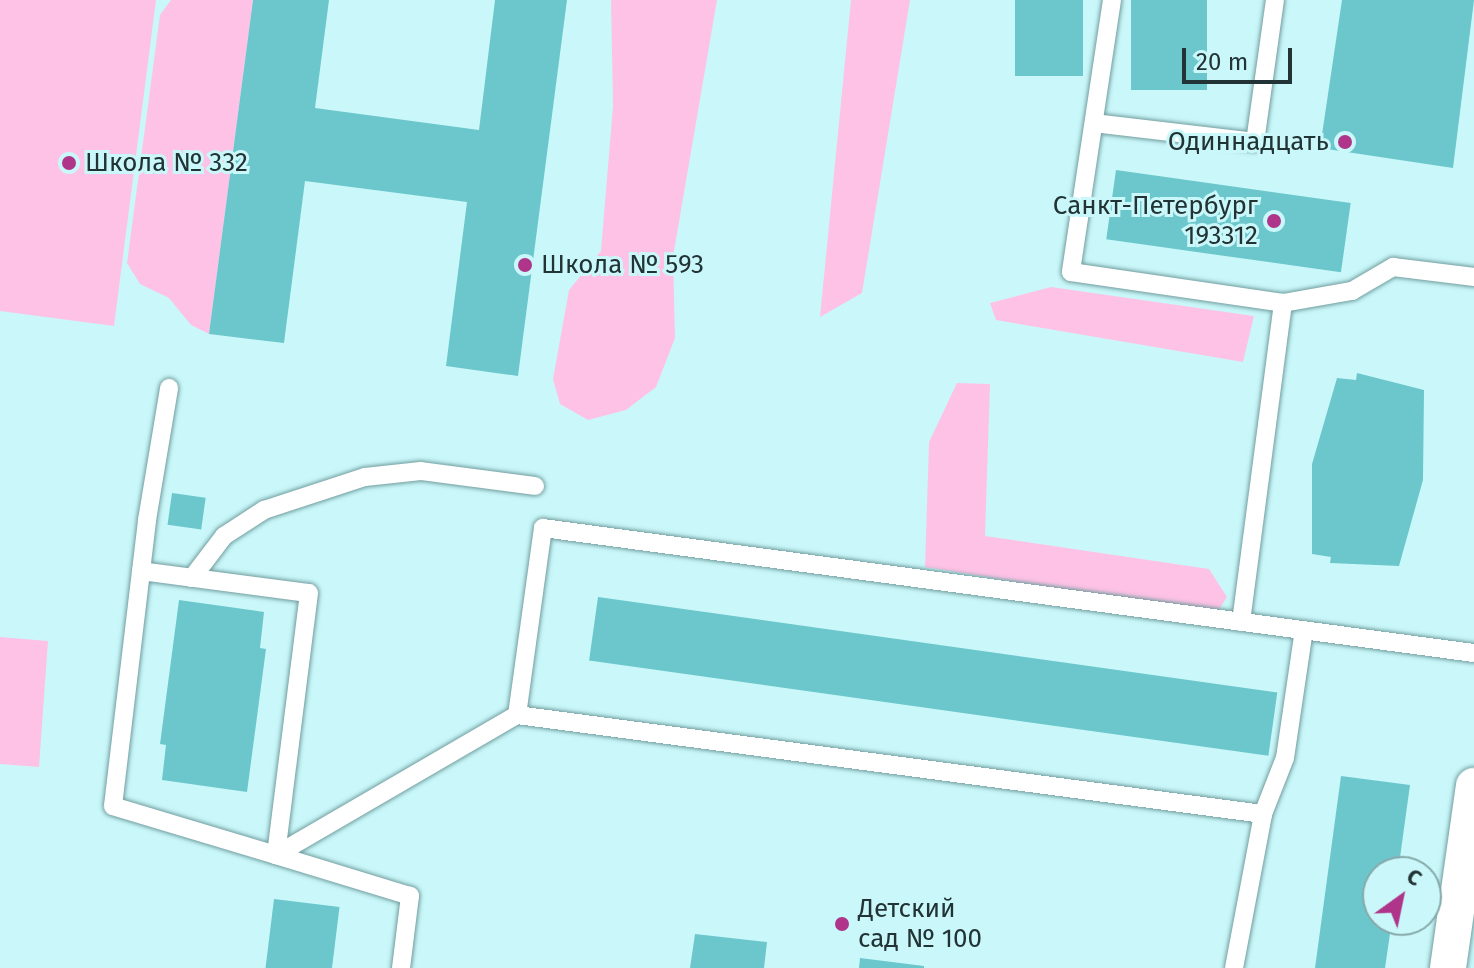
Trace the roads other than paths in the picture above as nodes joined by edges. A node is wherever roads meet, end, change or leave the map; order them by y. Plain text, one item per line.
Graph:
1 (1112, 0) edge
2 (1275, 0) edge
3 (1094, 123) junction
4 (1474, 277) edge
5 (1283, 303) junction
6 (169, 388) dead end
7 (535, 486) dead end
8 (141, 571) junction
9 (192, 578) junction
10 (1241, 622) junction
11 (1304, 630) junction
12 (1474, 653) edge
13 (517, 715) junction
14 (1474, 786) edge
15 (1263, 814) junction
16 (276, 855) junction
17 (401, 968) edge
18 (1234, 968) edge
19 (1448, 968) edge

1 - 3 lane
2 - 3 lane
3 - 5 lane
4 - 5 lane
5 - 10 lane
6 - 8 lane
7 - 9 lane
8 - 9 lane
8 - 16 lane
9 - 16 lane
10 - 11 lane
10 - 13 lane
11 - 12 lane
11 - 15 lane
13 - 15 lane
13 - 16 lane
14 - 19 street
15 - 18 lane
16 - 17 lane

